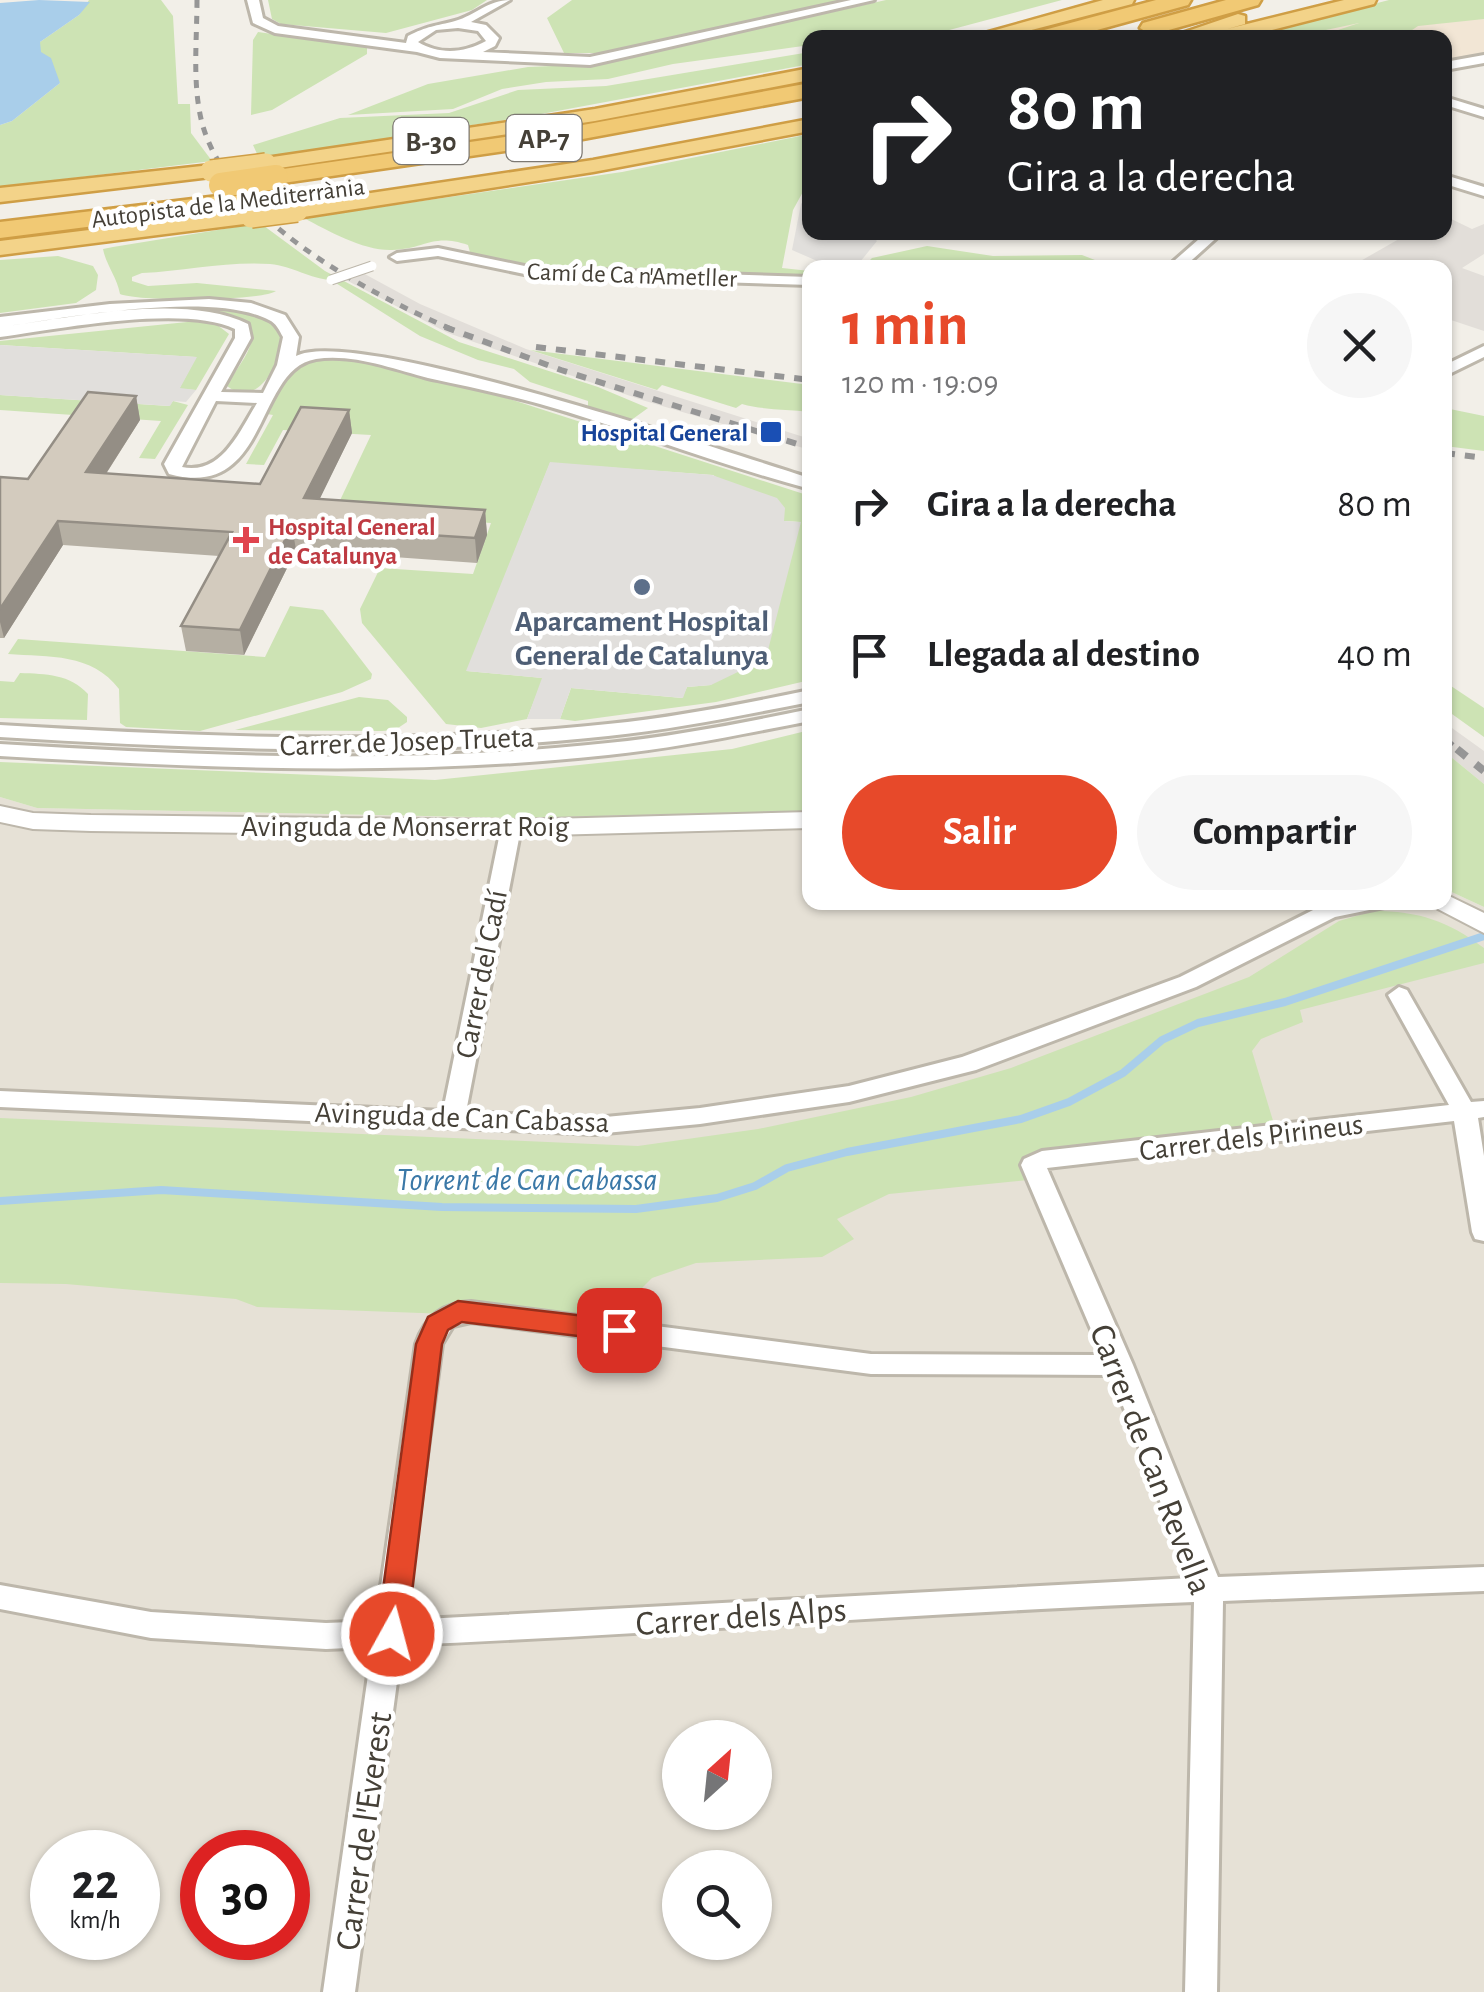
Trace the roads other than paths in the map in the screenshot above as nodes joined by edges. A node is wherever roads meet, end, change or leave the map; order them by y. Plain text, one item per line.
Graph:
1 (253, 0) edge
2 (868, 0) edge
3 (1084, 0) edge
4 (1125, 0) edge
5 (1180, 0) edge
6 (1250, 0) edge
7 (1305, 0) edge
8 (1367, 0) edge
9 (498, 4) edge
10 (458, 24) junction
11 (482, 28) junction
12 (975, 30) edge
13 (1007, 30) edge
14 (1070, 30) edge
15 (1146, 30) edge
16 (1203, 30) edge
17 (1247, 30) edge
18 (416, 41) junction
19 (491, 43) junction
20 (461, 54) junction
21 (509, 56) junction
22 (1484, 59) edge
23 (1452, 65) edge
24 (802, 80) edge
25 (1452, 103) edge
26 (802, 111) edge
27 (1484, 113) edge
28 (802, 127) edge
29 (1452, 181) edge
30 (282, 187) junction
31 (1484, 192) edge
32 (230, 194) junction
33 (0, 195) edge
34 (0, 209) edge
35 (0, 230) edge
36 (0, 248) edge
37 (397, 257) dead end
38 (372, 266) dead end
39 (332, 280) dead end
40 (802, 281) edge
41 (0, 322) edge
42 (0, 332) edge
43 (1484, 351) edge
44 (1452, 368) edge
45 (282, 369) junction
46 (209, 396) junction
47 (265, 398) junction
48 (802, 481) edge
49 (802, 698) edge
50 (802, 716) edge
51 (0, 731) edge
52 (0, 750) edge
53 (0, 814) edge
54 (802, 820) edge
55 (511, 828) junction
56 (1313, 912) edge
57 (1399, 995) dead end
58 (0, 1099) edge
59 (1475, 1111) edge
60 (453, 1120) junction
61 (1038, 1178) joint
62 (1484, 1232) edge
63 (1120, 1364) junction
64 (1484, 1578) edge
65 (1209, 1589) junction
66 (0, 1597) edge
67 (392, 1634) junction
68 (339, 1992) edge
69 (1201, 1992) edge

1 - 18 street
2 - 21 street
3 - 12 highway
4 - 13 highway
5 - 14 highway
6 - 15 highway
7 - 16 highway
8 - 17 highway
9 - 10 street
9 - 11 street
10 - 11 street
10 - 18 street
11 - 19 street
18 - 20 street
19 - 20 street
19 - 21 street
20 - 21 street
22 - 23 street
24 - 30 highway, Autopista de la Mediterrània / AP-7
25 - 27 street
26 - 30 highway, Autopista de la Mediterrània / AP-7
28 - 30 highway, B-30
29 - 31 street
30 - 32 highway, Autopista de la Mediterrània / AP-7
30 - 32 highway, B-30, bridge
32 - 33 highway, B-30
32 - 34 highway, Autopista de la Mediterrània / AP-7
32 - 35 highway, Autopista de la Mediterrània / AP-7
32 - 36 highway, B-30
37 - 40 street, Camí de Ca n'Ametller
38 - 39 street, bridge
41 - 45 street
42 - 46 street
43 - 44 street
45 - 47 street
45 - 48 street
46 - 47 street
46 - 47 street
49 - 51 street, Carrer de Josep Trueta
50 - 52 street, Carrer de Josep Trueta
53 - 55 street, Avinguda de Monserrat Roig
54 - 55 street, Avinguda de Monserrat Roig
55 - 60 street, Carrer del Cadí
56 - 60 street, Avinguda de Can Cabassa
57 - 59 street
58 - 60 street, Avinguda de Can Cabassa
59 - 61 street, Carrer dels Pirineus
59 - 62 street
61 - 63 street, Carrer de Can Revella
63 - 65 street, Carrer de Can Revella
63 - 67 street, Carrer de l'Everest
64 - 65 street, Carrer dels Alps
65 - 67 street, Carrer dels Alps
65 - 69 street, Carrer de Can Revella
66 - 67 street, Carrer dels Alps
67 - 68 street, Carrer de l'Everest

